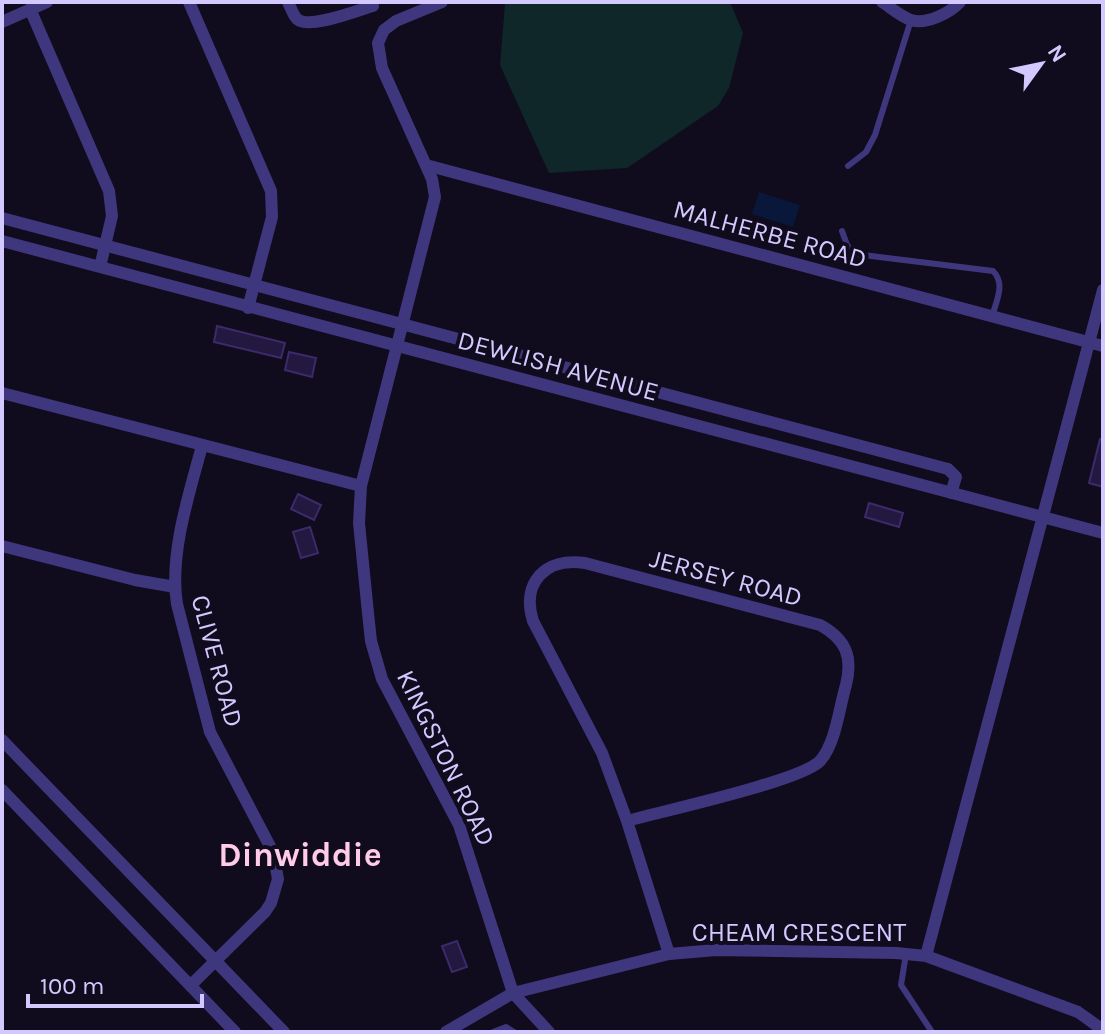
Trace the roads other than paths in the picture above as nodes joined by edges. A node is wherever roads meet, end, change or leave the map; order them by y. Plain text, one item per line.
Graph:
1 (47, 2) edge
2 (189, 2) edge
3 (288, 2) edge
4 (442, 2) edge
5 (882, 2) edge
6 (960, 2) edge
7 (375, 3) edge
8 (30, 9) junction
9 (911, 20) junction
10 (2, 22) edge
11 (426, 165) junction
12 (848, 166) dead end
13 (2, 218) edge
14 (842, 231) dead end
15 (2, 241) edge
16 (106, 245) junction
17 (100, 267) junction
18 (254, 285) junction
19 (1103, 290) edge
20 (248, 308) junction
21 (992, 317) junction
22 (401, 324) junction
23 (1089, 342) junction
24 (395, 345) junction
25 (1103, 346) edge
26 (493, 349) junction
27 (487, 370) junction
28 (2, 393) edge
29 (697, 404) junction
30 (690, 423) junction
31 (202, 446) junction
32 (361, 486) junction
33 (953, 487) junction
34 (1043, 517) junction
35 (1103, 533) edge
36 (2, 546) edge
37 (175, 587) junction
38 (2, 740) edge
39 (2, 790) edge
40 (627, 821) junction
41 (669, 954) junction
42 (906, 954) junction
43 (926, 956) junction
44 (216, 962) junction
45 (191, 985) junction
46 (513, 993) junction
47 (1100, 1023) edge
48 (235, 1032) edge
49 (284, 1032) edge
50 (446, 1032) edge
51 (493, 1032) edge
52 (514, 1032) edge
53 (549, 1032) edge
54 (932, 1032) edge

1 - 8 street
2 - 18 street
3 - 7 street
4 - 11 street, KINGSTON ROAD
5 - 9 street
6 - 9 street
8 - 10 street
8 - 16 street
9 - 12 lane
11 - 21 street, MALHERBE ROAD
11 - 22 street, KINGSTON ROAD
13 - 16 street, DEWLISH AVENUE
14 - 21 lane
15 - 17 street, DEWLISH AVENUE
16 - 17 street
16 - 18 street, DEWLISH AVENUE
17 - 20 street, DEWLISH AVENUE
18 - 20 street
18 - 22 street, DEWLISH AVENUE
19 - 23 street
20 - 24 street, DEWLISH AVENUE
21 - 23 street, MALHERBE ROAD
22 - 24 street, KINGSTON ROAD
22 - 26 street, DEWLISH AVENUE
23 - 25 street, MALHERBE ROAD
23 - 34 street
24 - 27 street, DEWLISH AVENUE
24 - 32 street, KINGSTON ROAD
26 - 27 street
26 - 29 street, DEWLISH AVENUE
27 - 30 street, DEWLISH AVENUE
28 - 31 street
29 - 30 street
29 - 33 street, DEWLISH AVENUE
30 - 33 street, DEWLISH AVENUE
31 - 32 street
31 - 37 street, CLIVE ROAD
32 - 46 street, KINGSTON ROAD
33 - 34 street, DEWLISH AVENUE
34 - 35 street, DEWLISH AVENUE
34 - 43 street
36 - 37 street
37 - 44 street, CLIVE ROAD
38 - 44 street
39 - 45 street
40 - 40 street, JERSEY ROAD
40 - 41 street, JERSEY ROAD
41 - 42 street, CHEAM CRESCENT
41 - 46 street, CHEAM CRESCENT
42 - 43 street, CHEAM CRESCENT
42 - 54 lane
43 - 47 street, CHEAM CRESCENT
44 - 45 street, CLIVE ROAD
44 - 49 street
45 - 48 street
46 - 50 street, CHEAM CRESCENT
46 - 53 street, KINGSTON ROAD
51 - 52 lane

